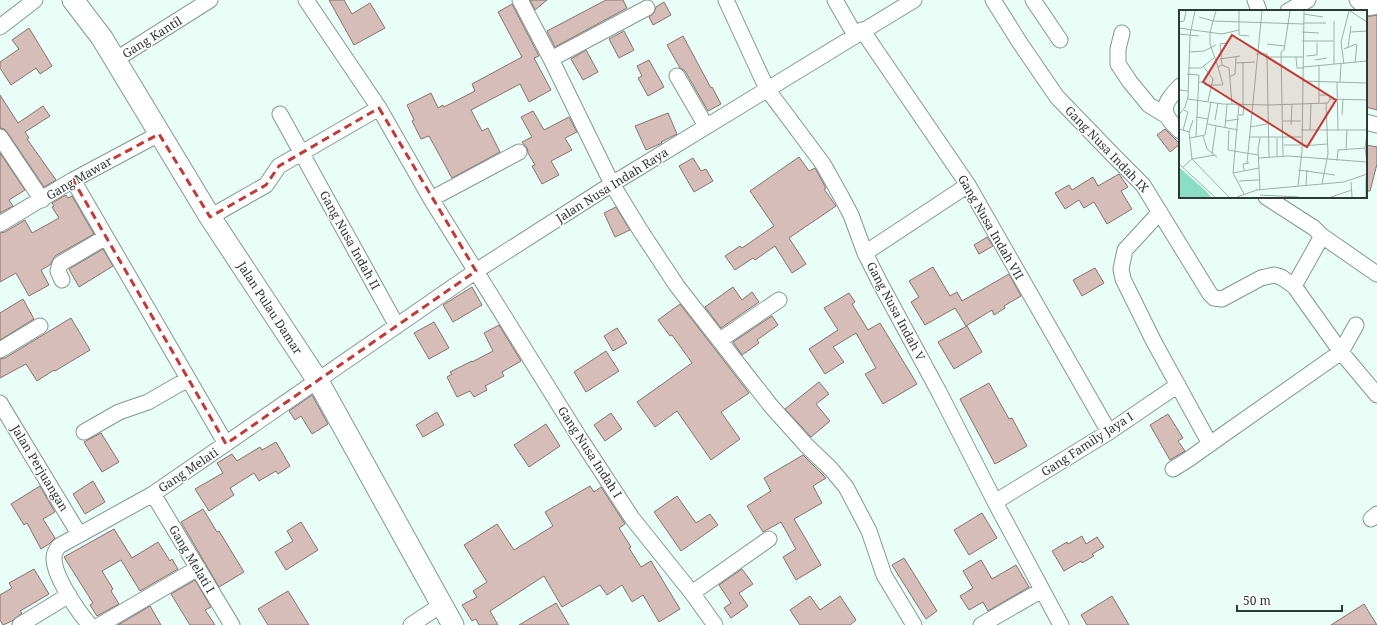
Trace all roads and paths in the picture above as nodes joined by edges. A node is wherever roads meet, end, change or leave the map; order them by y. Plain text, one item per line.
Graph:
1 (36, 0) edge
2 (73, 0) edge
3 (210, 0) edge
4 (306, 0) edge
5 (520, 0) edge
6 (726, 0) edge
7 (835, 0) edge
8 (993, 0) edge
9 (1033, 0) edge
10 (1255, 0) edge
11 (1308, 0) edge
12 (1357, 0) edge
13 (905, 2) edge
14 (1377, 5) edge
15 (647, 8) dead end
16 (1259, 10) edge
17 (1290, 10) edge
18 (0, 27) edge
19 (858, 33) junction
20 (1122, 33) dead end
21 (1060, 40) dead end
22 (551, 59) junction
23 (115, 60) junction
24 (677, 76) dead end
25 (1179, 87) edge
26 (767, 90) junction
27 (379, 108) junction
28 (280, 114) dead end
29 (1167, 116) junction
30 (1367, 122) edge
31 (1377, 125) edge
32 (706, 126) junction
33 (1179, 130) edge
34 (159, 134) junction
35 (0, 137) edge
36 (519, 152) dead end
37 (303, 153) junction
38 (73, 180) junction
39 (612, 184) junction
40 (968, 185) junction
41 (1268, 198) edge
42 (431, 199) junction
43 (42, 200) junction
44 (1160, 212) junction
45 (210, 217) junction
46 (0, 224) edge
47 (1322, 236) junction
48 (106, 237) junction
49 (865, 253) junction
50 (476, 271) junction
51 (1377, 274) edge
52 (62, 280) dead end
53 (1294, 286) junction
54 (779, 300) dead end
55 (1356, 325) dead end
56 (40, 326) dead end
57 (397, 326) junction
58 (720, 340) junction
59 (0, 350) edge
60 (1341, 352) junction
61 (188, 379) junction
62 (318, 381) junction
63 (1178, 385) junction
64 (1377, 395) edge
65 (0, 403) edge
66 (84, 432) dead end
67 (1108, 432) junction
68 (226, 444) junction
69 (1210, 444) junction
70 (1173, 469) dead end
71 (153, 494) junction
72 (995, 502) junction
73 (79, 534) junction
74 (769, 539) dead end
75 (198, 568) junction
76 (1042, 590) junction
77 (692, 593) junction
78 (69, 595) junction
79 (441, 605) junction
80 (20, 625) edge
81 (90, 625) edge
82 (100, 625) edge
83 (232, 625) edge
84 (411, 625) edge
85 (453, 625) edge
86 (715, 625) edge
87 (914, 625) edge
88 (981, 625) edge
89 (1062, 625) edge

1 - 18 street
2 - 23 street, Jalan Pulau Damar
3 - 23 street, Gang Kantil
4 - 27 street, Gang Nusa Indah I
5 - 22 street
6 - 26 street, Gang Nusa Indah V
7 - 19 street, Gang Nusa Indah VII
8 - 44 street, Gang Nusa Indah IX
9 - 21 street
10 - 16 street
11 - 17 street
12 - 14 street
13 - 19 street, Jalan Nusa Indah Raya
15 - 22 street
19 - 26 street, Jalan Nusa Indah Raya
19 - 40 street, Gang Nusa Indah VII
20 - 29 street
22 - 39 street
23 - 34 street, Jalan Pulau Damar
24 - 32 street
25 - 29 street
26 - 32 street, Jalan Nusa Indah Raya
26 - 49 street, Gang Nusa Indah V
27 - 37 street
27 - 42 street, Gang Nusa Indah I
28 - 37 street, Gang Nusa Indah II
29 - 33 street
30 - 31 street
32 - 39 street, Jalan Nusa Indah Raya
34 - 38 street, Gang Mawar
34 - 45 street, Jalan Pulau Damar
35 - 43 street
36 - 42 street
37 - 45 street
37 - 57 street, Gang Nusa Indah II
38 - 43 street, Gang Mawar
38 - 48 street
39 - 50 street, Jalan Nusa Indah Raya
39 - 58 street
40 - 49 street
40 - 67 street, Gang Nusa Indah VII
41 - 47 street
42 - 50 street, Gang Nusa Indah I
43 - 46 street, Gang Mawar
44 - 53 street, Gang Nusa Indah IX
44 - 63 street
45 - 62 street, Jalan Pulau Damar
47 - 51 street
47 - 53 street
48 - 52 street
48 - 61 street
49 - 72 street, Gang Nusa Indah V
50 - 57 street, Jalan Nusa Indah Raya
50 - 77 street, Gang Nusa Indah I
53 - 60 street
54 - 58 street
55 - 60 street
56 - 59 street
57 - 62 street, Jalan Nusa Indah Raya
58 - 87 street
60 - 64 street
60 - 69 street
61 - 66 street
61 - 68 street
62 - 68 street, Gang Melati
62 - 79 street, Jalan Pulau Damar
63 - 67 street, Gang Family Jaya I
63 - 69 street
65 - 73 street, Jalan Perjuangan
67 - 72 street, Gang Family Jaya I
68 - 71 street, Gang Melati
69 - 70 street
71 - 73 street, Gang Melati
71 - 75 street, Gang Melati I
72 - 76 street, Gang Nusa Indah V
73 - 78 street, Gang Melati
74 - 77 street
75 - 82 street
75 - 83 street, Gang Melati I
76 - 88 street
76 - 89 street, Gang Nusa Indah V
77 - 86 street, Gang Nusa Indah I
78 - 80 street
78 - 81 street
79 - 84 street
79 - 85 street, Jalan Pulau Damar

